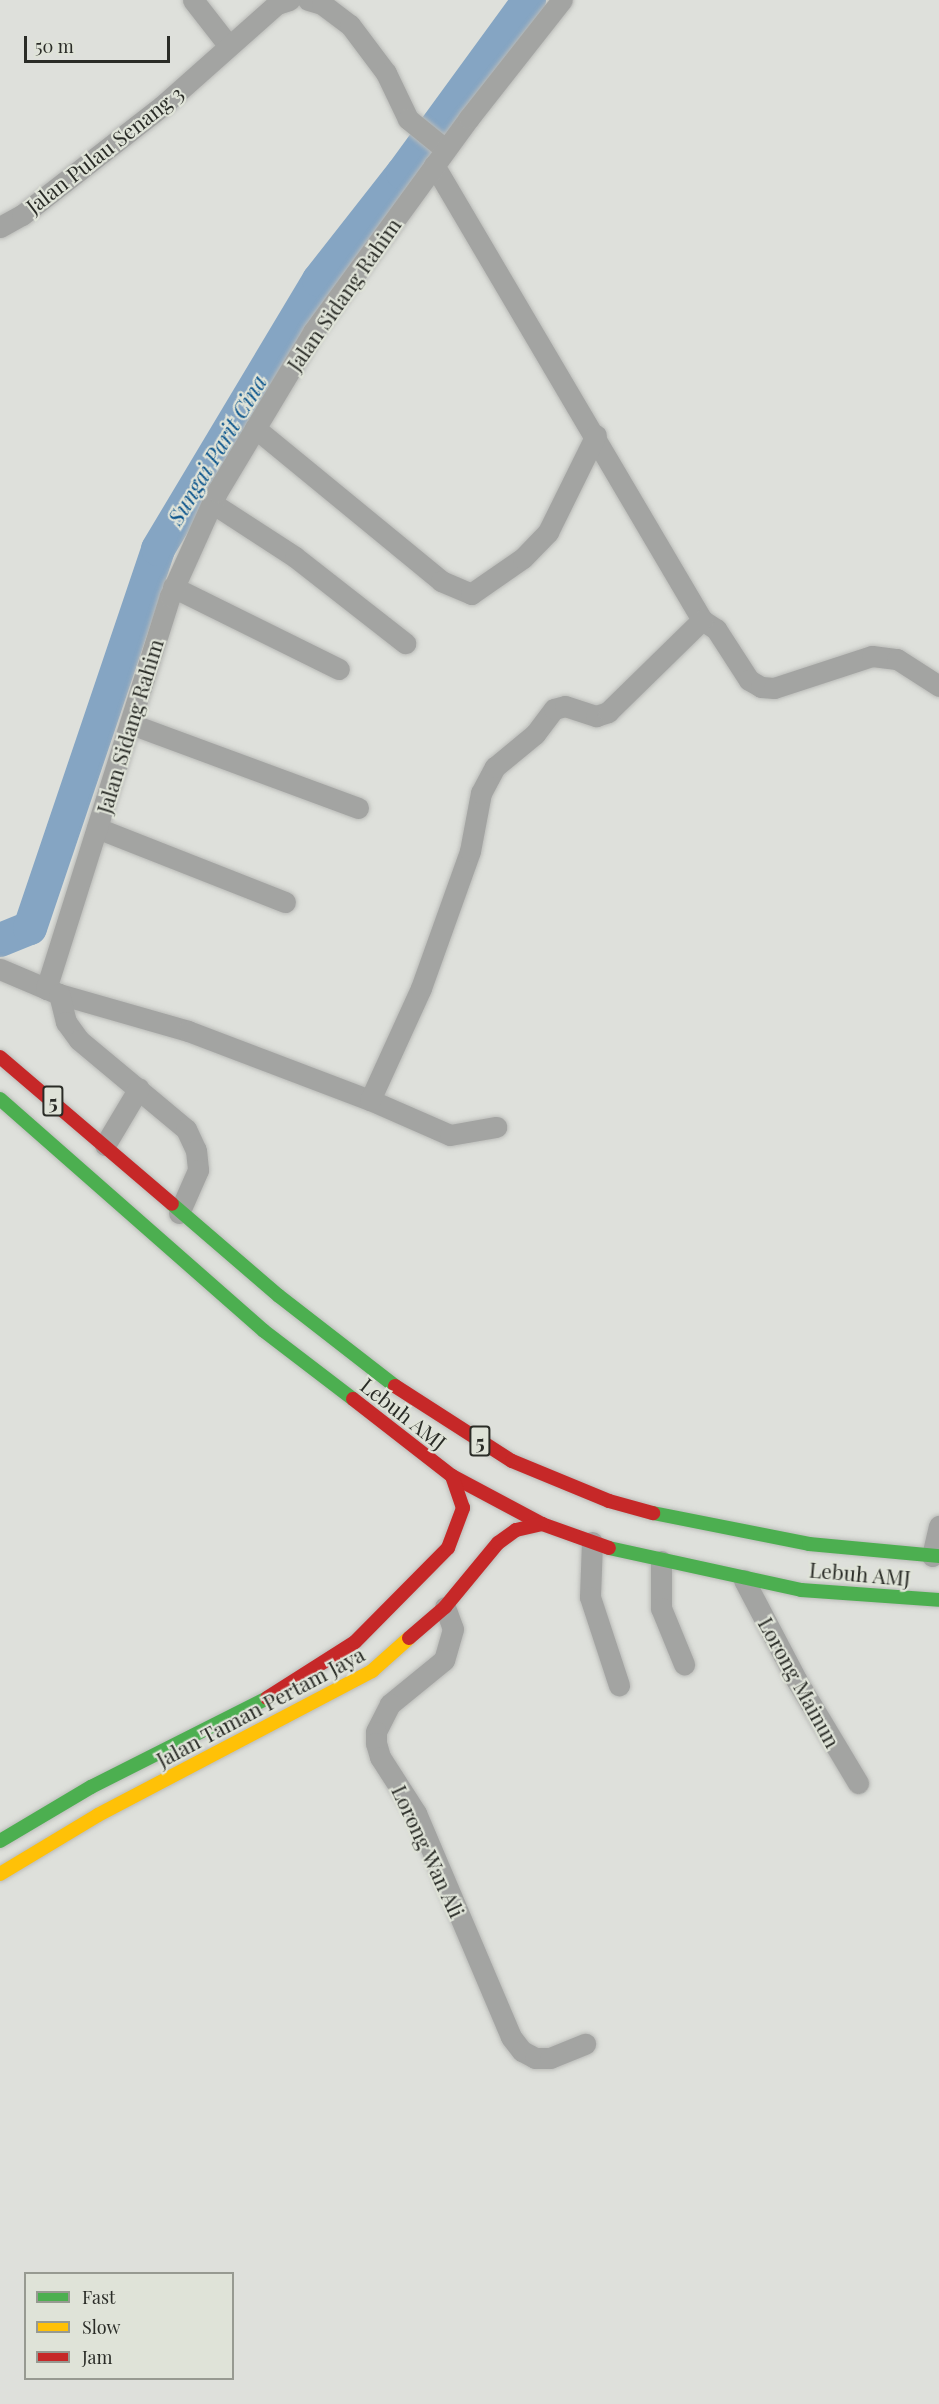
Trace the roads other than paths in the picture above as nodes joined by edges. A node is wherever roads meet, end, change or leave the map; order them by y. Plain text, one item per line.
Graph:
1 (193, 0) edge
2 (289, 0) edge
3 (308, 0) edge
4 (562, 0) edge
5 (229, 46) junction
6 (433, 146) junction
7 (0, 227) edge
8 (255, 428) junction
9 (596, 435) junction
10 (212, 503) junction
11 (173, 587) junction
12 (702, 620) junction
13 (405, 643) dead end
14 (339, 669) dead end
15 (939, 686) edge
16 (131, 724) junction
17 (358, 808) dead end
18 (97, 828) junction
19 (285, 902) dead end
20 (8, 973) edge
21 (53, 992) junction
22 (0, 1039) edge
23 (0, 1057) edge
24 (139, 1088) junction
25 (0, 1099) edge
26 (370, 1100) junction
27 (0, 1114) edge
28 (496, 1127) dead end
29 (105, 1145) junction
30 (90, 1179) junction
31 (179, 1213) junction
32 (452, 1476) junction
33 (542, 1524) junction
34 (939, 1526) edge
35 (592, 1542) junction
36 (935, 1556) edge
37 (661, 1561) junction
38 (744, 1580) junction
39 (939, 1600) edge
40 (445, 1607) junction
41 (684, 1664) dead end
42 (620, 1685) dead end
43 (858, 1783) dead end
44 (0, 1841) edge
45 (0, 1874) edge
46 (585, 2044) dead end

1 - 5 street
2 - 5 street, Jalan Pulau Senang 3
3 - 6 street
4 - 6 street, Jalan Sidang Rahim
5 - 7 street, Jalan Pulau Senang 3
6 - 8 street, Jalan Sidang Rahim
6 - 9 street
8 - 9 street
8 - 10 street, Jalan Sidang Rahim
9 - 12 street
10 - 11 street, Jalan Sidang Rahim
10 - 13 street
11 - 14 street
11 - 16 street, Jalan Sidang Rahim
12 - 15 street
12 - 26 street
16 - 17 street
16 - 18 street, Jalan Sidang Rahim
18 - 19 street
18 - 21 street, Jalan Sidang Rahim
20 - 21 street
21 - 24 street
21 - 26 street
22 - 29 main road
23 - 29 main road, Lebuh AMJ / 5
24 - 29 street
24 - 31 street
25 - 30 main road, Lebuh AMJ / 5
26 - 28 street
27 - 30 main road
29 - 31 main road, Lebuh AMJ / 5
30 - 32 main road, Lebuh AMJ / 5
31 - 36 main road, Lebuh AMJ / 5
32 - 33 main road, Lebuh AMJ / 5
32 - 44 main road, Jalan Taman Pertam Jaya
33 - 35 main road, Lebuh AMJ / 5
33 - 40 main road, Jalan Taman Pertam Jaya
34 - 36 street
35 - 37 main road, Lebuh AMJ / 5
35 - 42 street
37 - 38 main road, Lebuh AMJ / 5
37 - 41 street
38 - 39 main road, Lebuh AMJ / 5
38 - 43 street, Lorong Mainun
40 - 45 main road, Jalan Taman Pertam Jaya
40 - 46 street, Lorong Wan Ali

